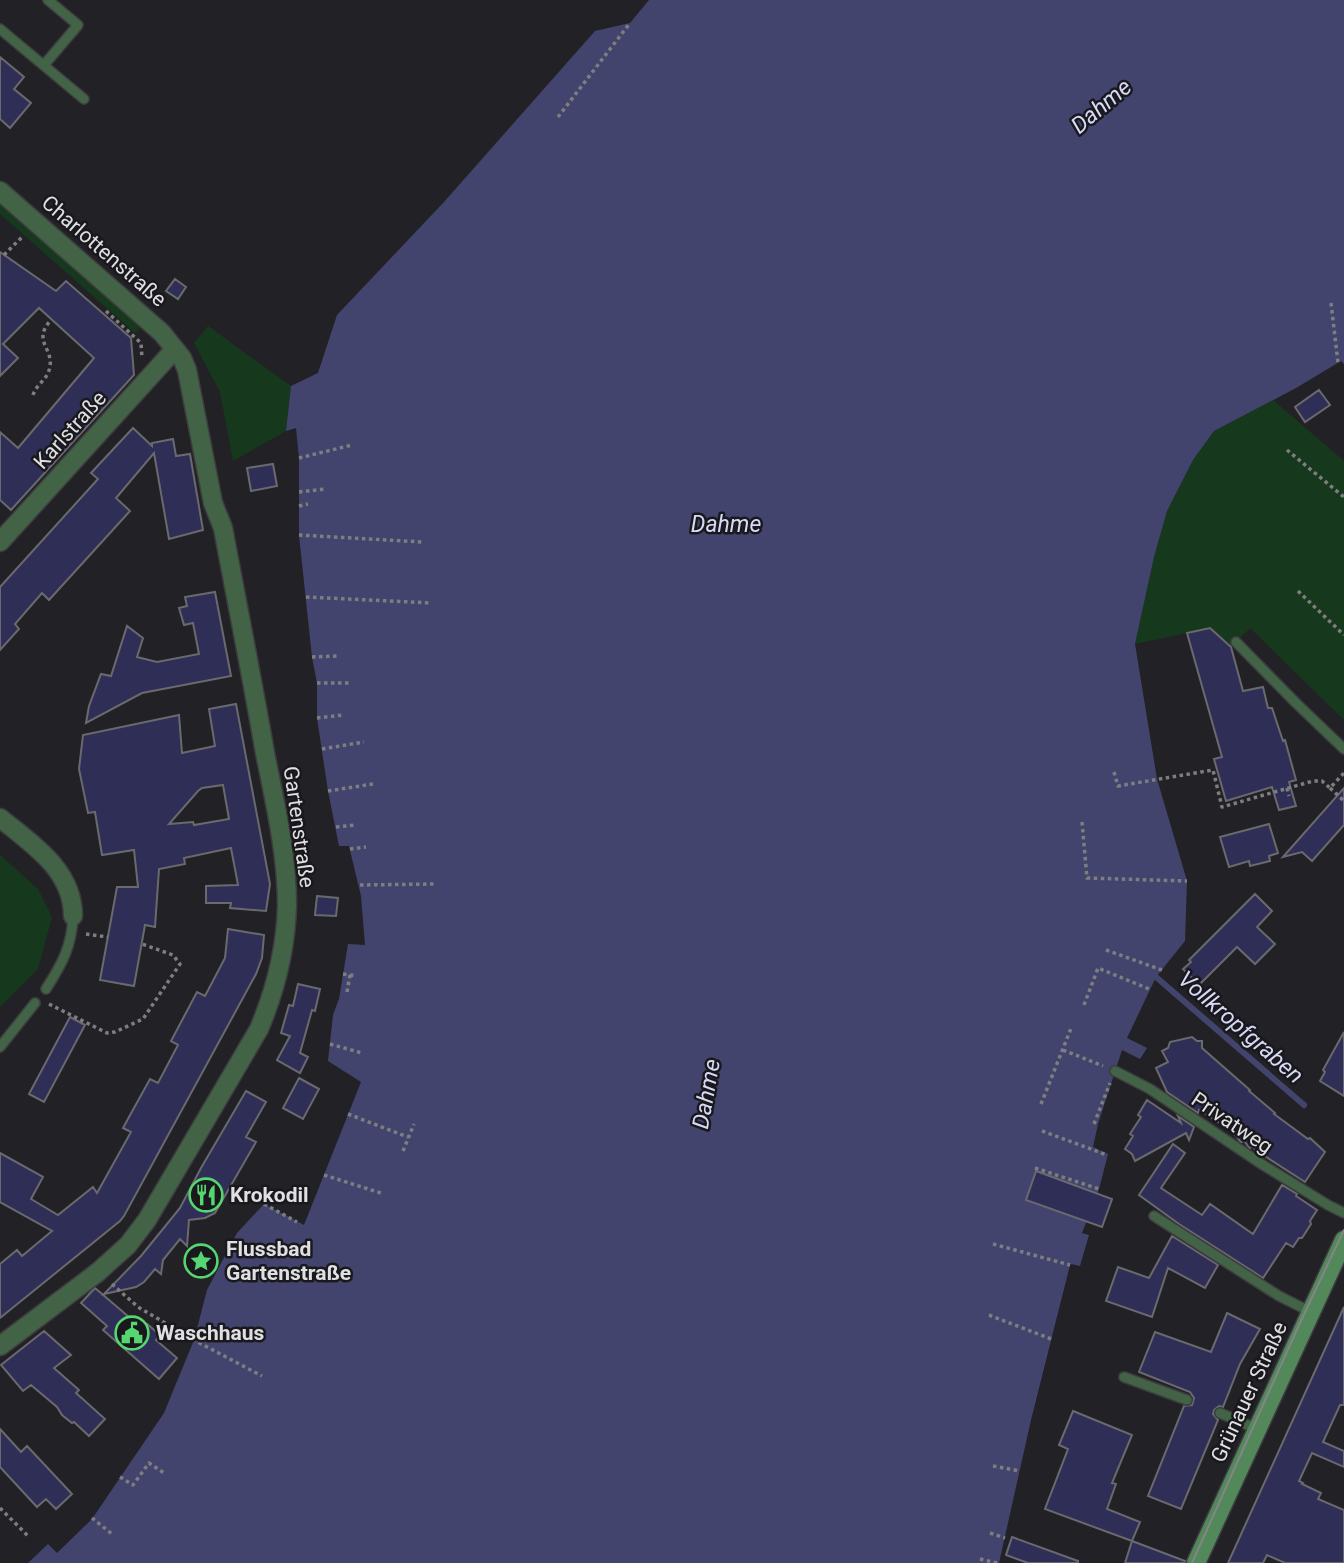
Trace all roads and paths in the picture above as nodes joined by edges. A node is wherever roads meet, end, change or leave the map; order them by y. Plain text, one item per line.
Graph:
1 (48, 0) edge
2 (630, 23) dead end
3 (0, 29) edge
4 (44, 65) junction
5 (85, 99) dead end
6 (558, 117) dead end
7 (0, 191) edge
8 (15, 229) dead end
9 (4, 255) dead end
10 (1331, 303) dead end
11 (102, 307) dead end
12 (51, 320) dead end
13 (175, 349) junction
14 (142, 360) dead end
15 (1338, 363) dead end
16 (33, 395) dead end
17 (352, 445) dead end
18 (1287, 450) dead end
19 (299, 458) dead end
20 (325, 489) dead end
21 (299, 492) dead end
22 (1344, 497) edge
23 (308, 505) dead end
24 (299, 506) dead end
25 (299, 535) dead end
26 (0, 542) edge
27 (422, 542) dead end
28 (1298, 592) dead end
29 (306, 597) dead end
30 (432, 603) dead end
31 (1344, 635) edge
32 (1236, 642) dead end
33 (338, 656) dead end
34 (312, 657) dead end
35 (317, 683) dead end
36 (349, 683) dead end
37 (343, 715) dead end
38 (317, 718) dead end
39 (364, 742) dead end
40 (1344, 748) edge
41 (322, 749) dead end
42 (1114, 772) dead end
43 (1344, 773) edge
44 (373, 784) dead end
45 (1287, 788) junction
46 (1330, 788) junction
47 (328, 791) dead end
48 (1289, 796) dead end
49 (1344, 801) edge
50 (0, 818) edge
51 (1082, 822) dead end
52 (355, 825) dead end
53 (336, 827) dead end
54 (366, 847) dead end
55 (350, 849) dead end
56 (1187, 881) dead end
57 (435, 884) dead end
58 (360, 885) dead end
59 (73, 924) junction
60 (108, 937) dead end
61 (142, 944) dead end
62 (1106, 950) dead end
63 (1162, 970) dead end
64 (343, 974) dead end
65 (350, 975) junction
66 (356, 976) dead end
67 (46, 989) dead end
68 (1149, 989) dead end
69 (347, 992) dead end
70 (35, 1003) dead end
71 (49, 1004) dead end
72 (1084, 1005) dead end
73 (1072, 1026) dead end
74 (330, 1044) dead end
75 (0, 1047) edge
76 (1063, 1050) junction
77 (362, 1053) dead end
78 (1115, 1071) junction
79 (1041, 1104) dead end
80 (348, 1114) dead end
81 (414, 1124) dead end
82 (1094, 1124) dead end
83 (1042, 1130) dead end
84 (408, 1137) junction
85 (402, 1151) dead end
86 (1107, 1155) dead end
87 (1035, 1168) dead end
88 (324, 1175) dead end
89 (1099, 1189) dead end
90 (384, 1194) dead end
91 (264, 1204) dead end
92 (1344, 1213) edge
93 (1154, 1216) dead end
94 (297, 1222) dead end
95 (1344, 1240) edge
96 (993, 1244) dead end
97 (1070, 1265) dead end
98 (113, 1285) dead end
99 (1311, 1312) junction
100 (989, 1315) dead end
101 (1051, 1339) dead end
102 (0, 1346) edge
103 (262, 1376) dead end
104 (1124, 1377) dead end
105 (1187, 1400) dead end
106 (1220, 1413) dead end
107 (1257, 1429) junction
108 (993, 1466) dead end
109 (1020, 1471) dead end
110 (164, 1473) dead end
111 (120, 1477) dead end
112 (0, 1508) edge
113 (92, 1518) dead end
114 (990, 1533) dead end
115 (112, 1534) dead end
116 (28, 1536) dead end
117 (1005, 1538) dead end
118 (980, 1559) dead end
119 (997, 1563) edge
120 (1196, 1563) edge

1 - 4 lane
2 - 6 path
3 - 4 lane
4 - 5 lane
7 - 13 street, Charlottenstraße
8 - 9 path
10 - 15 path
11 - 14 path
12 - 16 path
13 - 26 street, Karlstraße
13 - 102 street, Gartenstraße
17 - 19 path
18 - 22 path
20 - 21 path
23 - 24 path
25 - 27 path
28 - 31 path
29 - 30 path
32 - 40 lane
33 - 34 path
35 - 36 path
37 - 38 path
39 - 41 path
42 - 45 path
43 - 46 path
44 - 47 path
45 - 46 path
45 - 48 path
46 - 49 path
50 - 59 street
51 - 56 path
52 - 53 path
54 - 55 path
57 - 58 path
59 - 60 path
59 - 67 lane
61 - 71 path
62 - 63 path
64 - 65 path
65 - 66 path
65 - 69 path
68 - 72 path
70 - 75 lane
73 - 76 path
74 - 77 path
76 - 78 path
76 - 79 path
78 - 82 path
78 - 92 lane, Privatweg
80 - 84 path
81 - 84 path
83 - 86 path
84 - 85 path
87 - 89 path
88 - 90 path
91 - 94 path
93 - 99 lane
95 - 99 main road, Grünauer Straße
96 - 97 path
98 - 103 path
99 - 107 main road, Grünauer Straße
100 - 101 path
104 - 105 lane
106 - 107 lane
107 - 120 main road, Grünauer Straße
108 - 109 path
110 - 111 path
112 - 116 path
113 - 115 path
114 - 117 path
118 - 119 path

